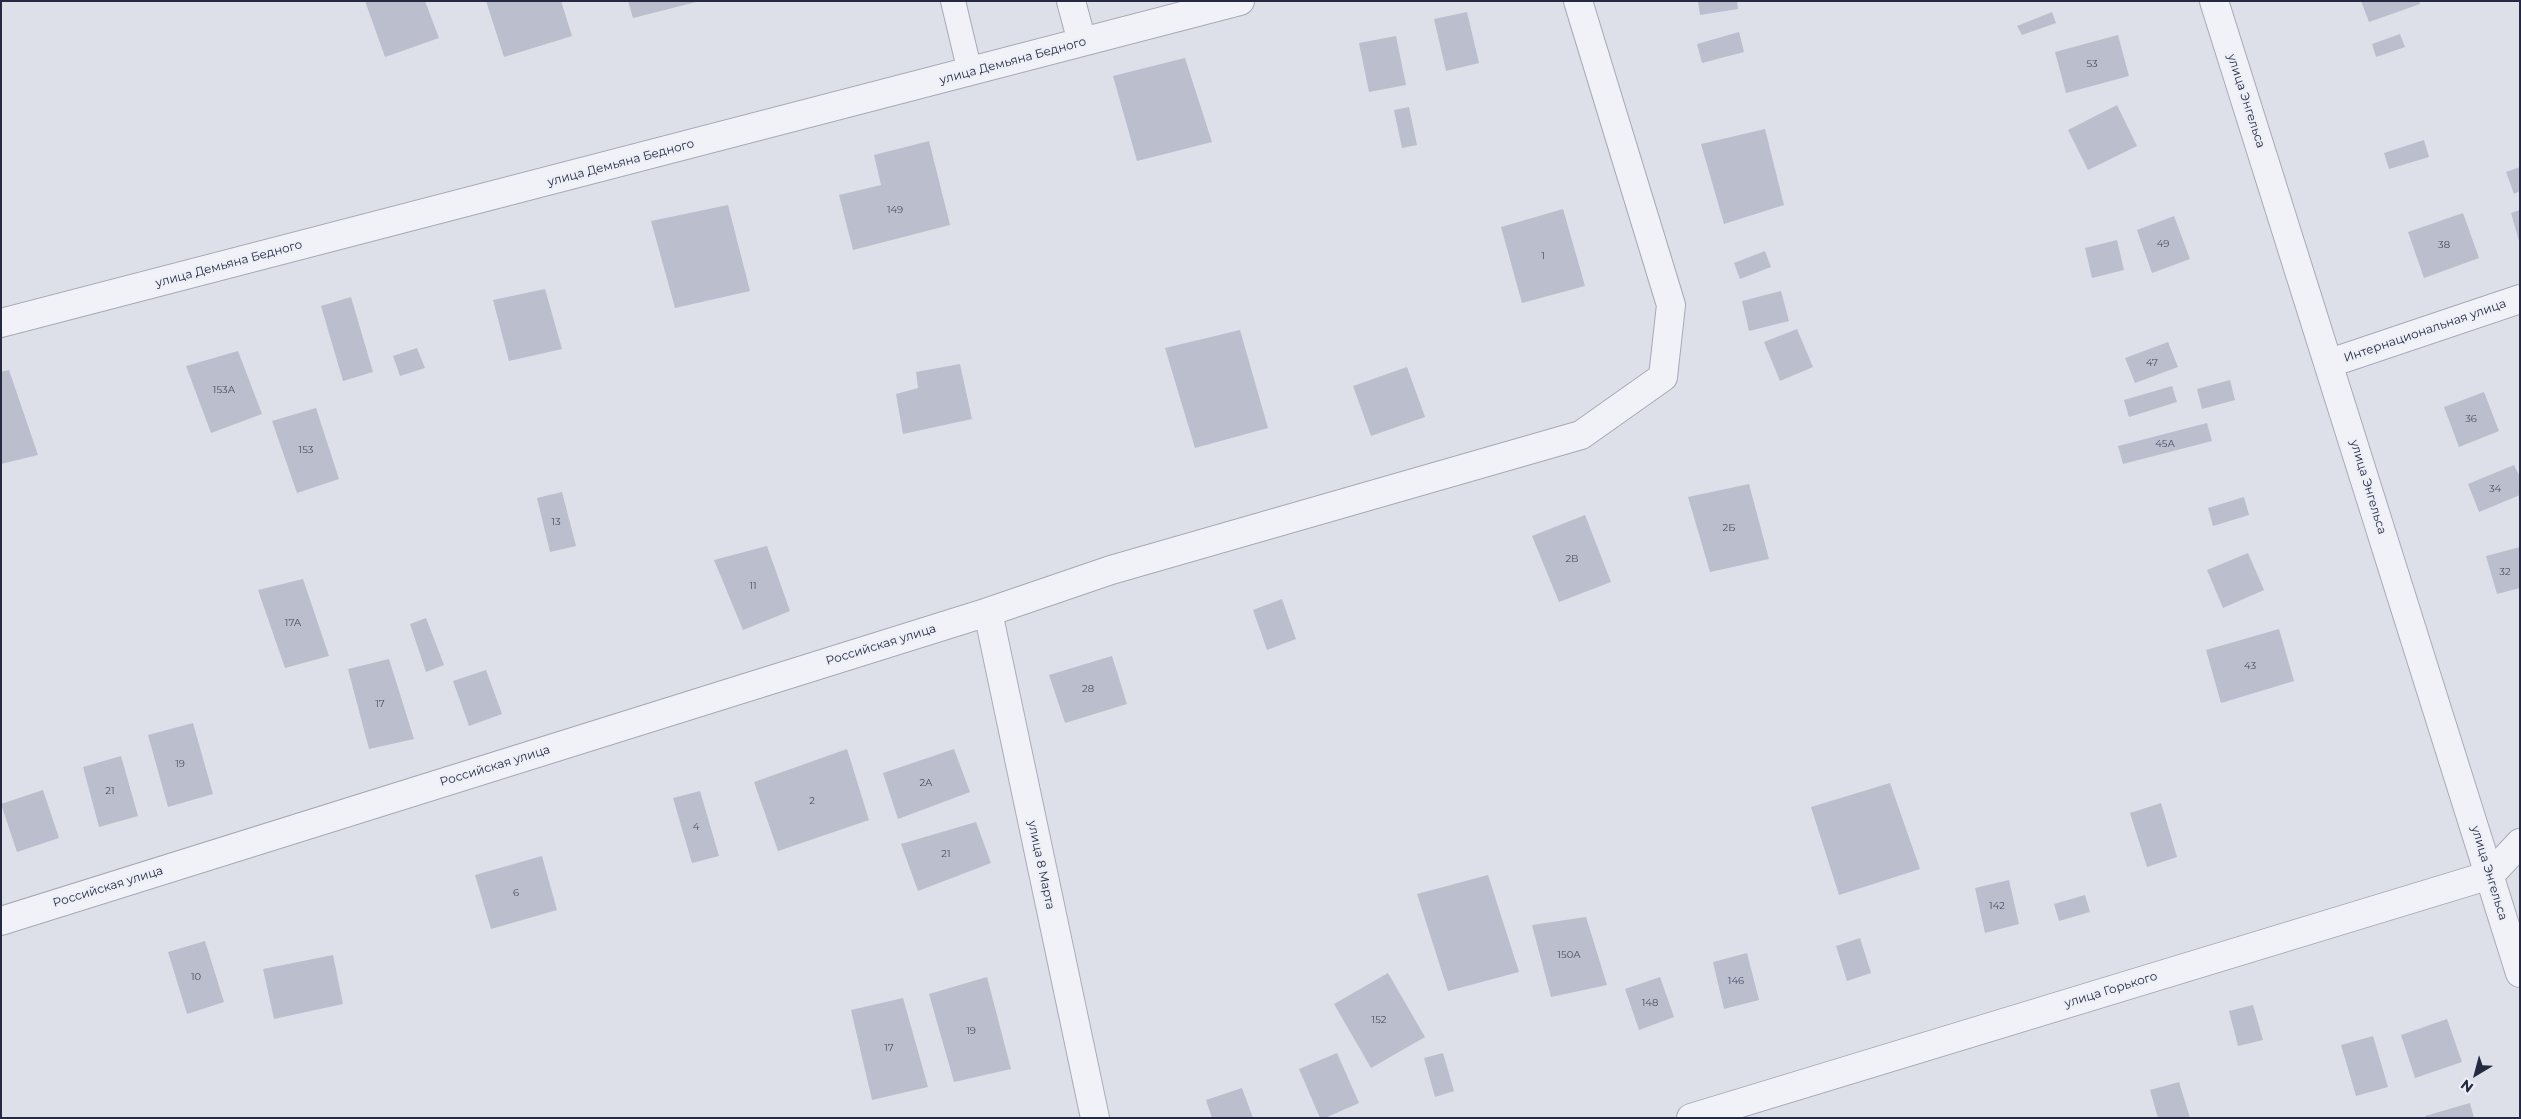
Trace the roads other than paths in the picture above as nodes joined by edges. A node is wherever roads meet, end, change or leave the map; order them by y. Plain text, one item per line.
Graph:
1 (953, 1) edge
2 (1070, 1) edge
3 (1240, 1) edge
4 (1578, 1) edge
5 (2214, 1) edge
6 (1082, 42) junction
7 (970, 72) junction
8 (2520, 299) edge
9 (1, 323) edge
10 (2330, 364) junction
11 (988, 612) junction
12 (2520, 844) edge
13 (2490, 875) junction
14 (1, 921) edge
15 (2520, 973) edge
16 (1094, 1118) edge
17 (1691, 1118) edge

1 - 7 lane
2 - 6 street
3 - 6 street, улица Демьяна Бедного
4 - 11 street, Российская улица
5 - 10 street, улица Энгельса
6 - 7 street, улица Демьяна Бедного
7 - 9 street, улица Демьяна Бедного
8 - 10 street, Интернациональная улица
10 - 13 street, улица Энгельса
11 - 14 street, Российская улица
11 - 16 street, улица 8 Марта
12 - 13 street, улица Горького
13 - 15 street, улица Энгельса
13 - 17 street, улица Горького

